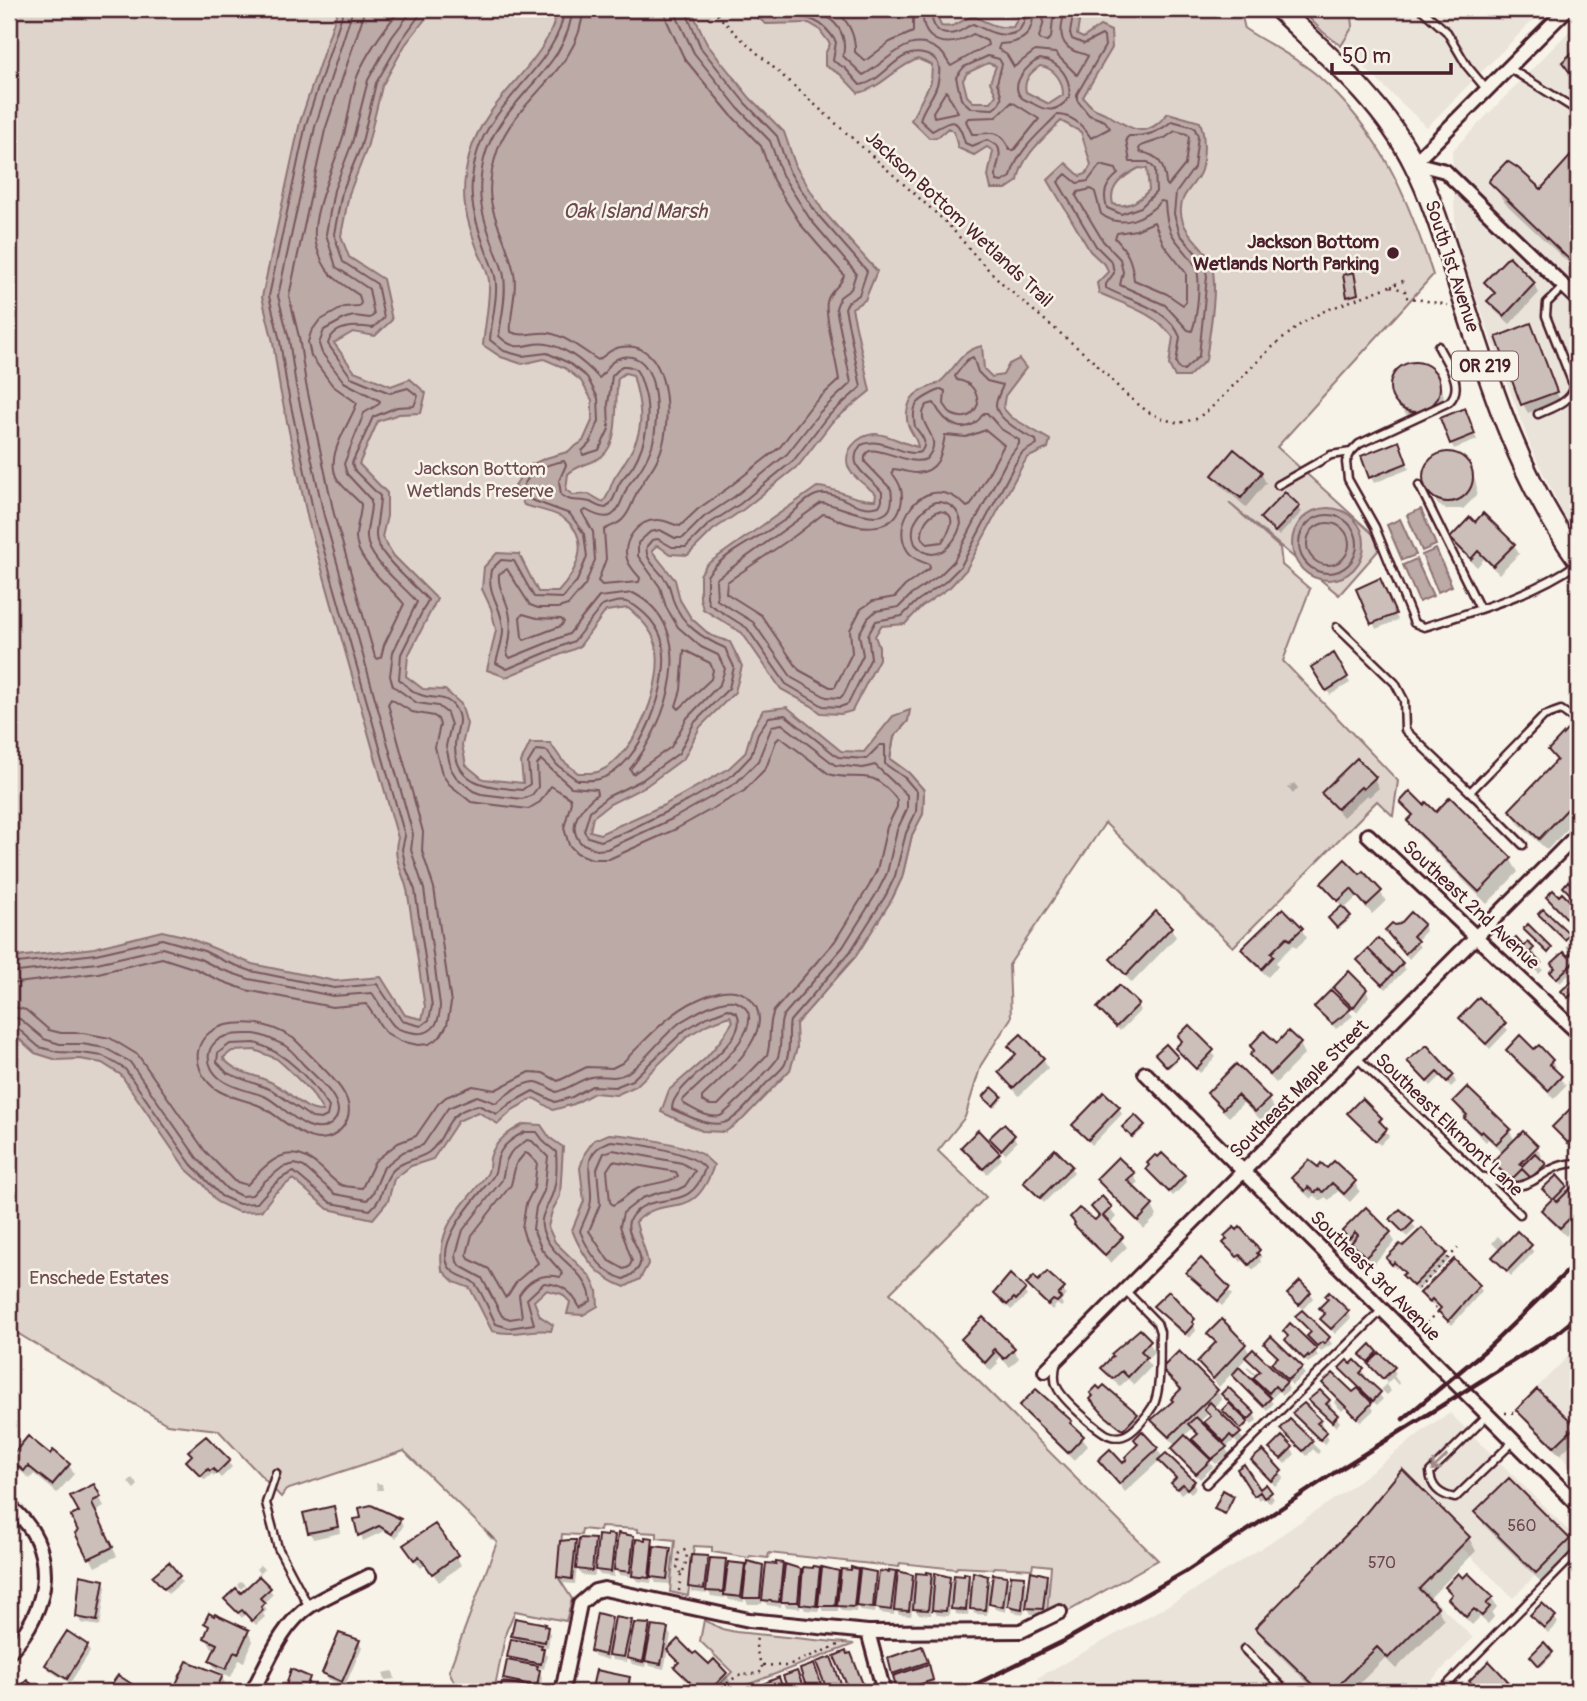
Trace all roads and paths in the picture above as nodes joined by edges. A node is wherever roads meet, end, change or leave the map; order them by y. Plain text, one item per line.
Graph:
1 (712, 9) edge
2 (1279, 9) edge
3 (1422, 9) edge
4 (1567, 9) edge
5 (1509, 68) junction
6 (1487, 90) junction
7 (1578, 111) edge
8 (1414, 163) junction
9 (1406, 280) dead end
10 (1391, 286) junction
11 (1564, 286) junction
12 (1578, 300) edge
13 (1466, 308) junction
14 (1438, 346) dead end
15 (1538, 414) dead end
16 (1350, 452) junction
17 (1578, 458) edge
18 (1578, 468) edge
19 (1278, 485) dead end
20 (1419, 485) dead end
21 (1578, 561) edge
22 (1480, 609) junction
23 (1337, 627) dead end
24 (1578, 722) edge
25 (1470, 792) junction
26 (1578, 834) edge
27 (1368, 835) dead end
28 (1523, 845) dead end
29 (1477, 937) junction
30 (1578, 1033) edge
31 (1357, 1058) junction
32 (1145, 1073) dead end
33 (1578, 1163) edge
34 (1244, 1173) junction
35 (1477, 1174) junction
36 (1520, 1214) dead end
37 (1458, 1248) dead end
38 (1125, 1290) junction
39 (1382, 1310) junction
40 (1411, 1339) junction
41 (1057, 1359) junction
42 (1045, 1371) dead end
43 (1503, 1412) dead end
44 (1516, 1413) dead end
45 (1488, 1415) junction
46 (1514, 1441) junction
47 (275, 1473) dead end
48 (1206, 1484) dead end
49 (1578, 1505) edge
50 (9, 1506) edge
51 (1578, 1551) edge
52 (681, 1573) junction
53 (369, 1576) dead end
54 (676, 1604) junction
55 (309, 1607) junction
56 (1059, 1612) dead end
57 (757, 1621) junction
58 (844, 1630) junction
59 (868, 1632) junction
60 (1244, 1649) dead end
61 (9, 1651) edge
62 (762, 1664) junction
63 (881, 1691) edge
64 (252, 1692) edge
65 (562, 1692) edge
66 (716, 1692) edge
67 (1287, 1692) edge
68 (1440, 1692) edge

1 - 10 path, Jackson Bottom Wetlands Trail
2 - 8 main road, OR 219
3 - 6 lane
4 - 5 street
5 - 6 street
5 - 7 lane
6 - 8 street
8 - 11 street
8 - 13 main road, South 1st Avenue / OR 219
9 - 10 path, Jackson Bottom Wetlands Trail
10 - 13 path
11 - 12 street
11 - 15 lane
13 - 21 main road, South 1st Avenue / OR 219
14 - 16 lane
16 - 19 lane
16 - 22 lane
17 - 18 lane
20 - 22 lane
21 - 22 lane
23 - 25 lane
24 - 25 lane
25 - 28 lane
26 - 29 street, Southeast Maple Street
27 - 29 street, Southeast 2nd Avenue
29 - 30 street, Southeast 2nd Avenue
29 - 31 street, Southeast Maple Street
31 - 34 street, Southeast Maple Street
31 - 35 lane, Southeast Elkmont Lane
32 - 34 street, Southeast 3rd Avenue
33 - 35 lane
34 - 38 street, Southeast Maple Street
34 - 39 street, Southeast 3rd Avenue
35 - 36 lane, Southeast Elkmont Lane
37 - 40 path
38 - 41 street, Southeast Maple Street
38 - 41 lane
39 - 40 street, Southeast 3rd Avenue
39 - 48 lane
40 - 45 street, Southeast 3rd Avenue
41 - 42 street, Southeast Maple Street
43 - 44 path
45 - 46 street, Southeast 3rd Avenue
45 -> 46 lane
46 - 49 street, Southeast 3rd Avenue
47 - 55 lane
50 - 61 street
51 - 68 lane
52 - 52 path
52 - 54 path
53 - 55 street
54 - 57 street
54 - 65 street
55 - 64 street
56 - 59 street
57 - 58 street
57 - 62 path
58 - 59 street
58 - 62 path
59 - 63 street
60 - 67 lane
62 - 66 path

